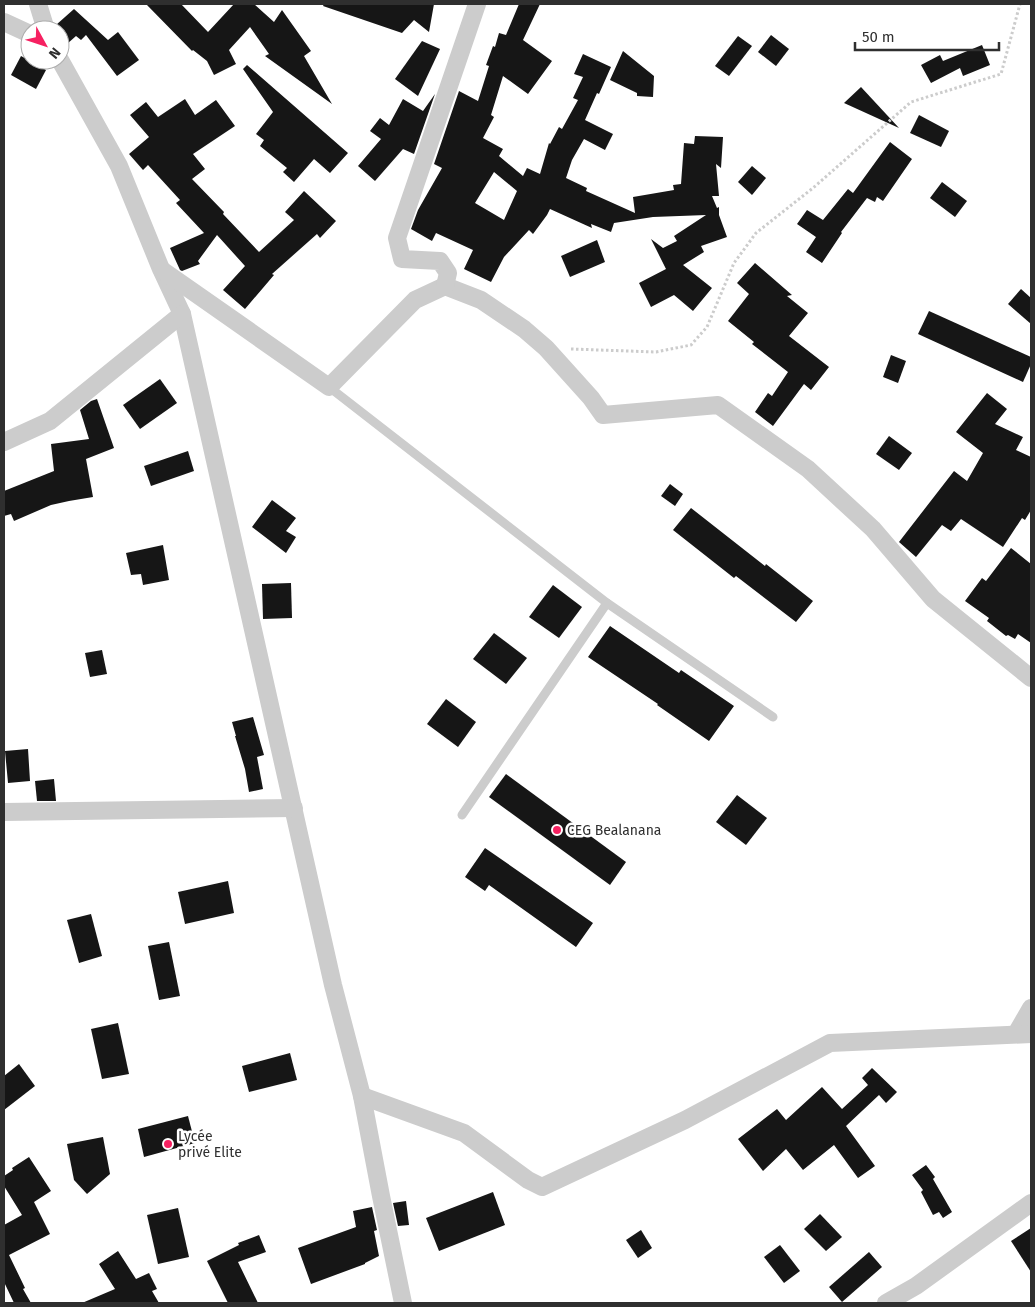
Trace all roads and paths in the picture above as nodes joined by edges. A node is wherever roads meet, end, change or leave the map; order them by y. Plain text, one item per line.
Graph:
1 (38, 4) edge
2 (477, 4) edge
3 (1020, 4) edge
4 (43, 20) edge
5 (4, 22) edge
6 (20, 29) edge
7 (66, 70) edge
8 (161, 270) junction
9 (445, 286) junction
10 (182, 314) junction
11 (546, 348) junction
12 (329, 387) junction
13 (4, 442) edge
14 (607, 603) junction
15 (1031, 678) edge
16 (773, 717) dead end
17 (294, 808) junction
18 (4, 812) edge
19 (462, 815) dead end
20 (1031, 1008) edge
21 (1024, 1034) edge
22 (362, 1096) junction
23 (1031, 1203) edge
24 (403, 1303) edge
25 (886, 1303) edge

1 - 4 street
2 - 9 street
3 - 11 path
5 - 6 street
7 - 8 street
8 - 10 street
8 - 12 street
9 - 11 street
9 - 12 street
10 - 13 street
10 - 17 street
11 - 15 street
12 - 14 lane
14 - 16 lane
14 - 19 lane
17 - 18 street
17 - 22 street
20 - 21 street
21 - 22 street
22 - 24 street
23 - 25 street

